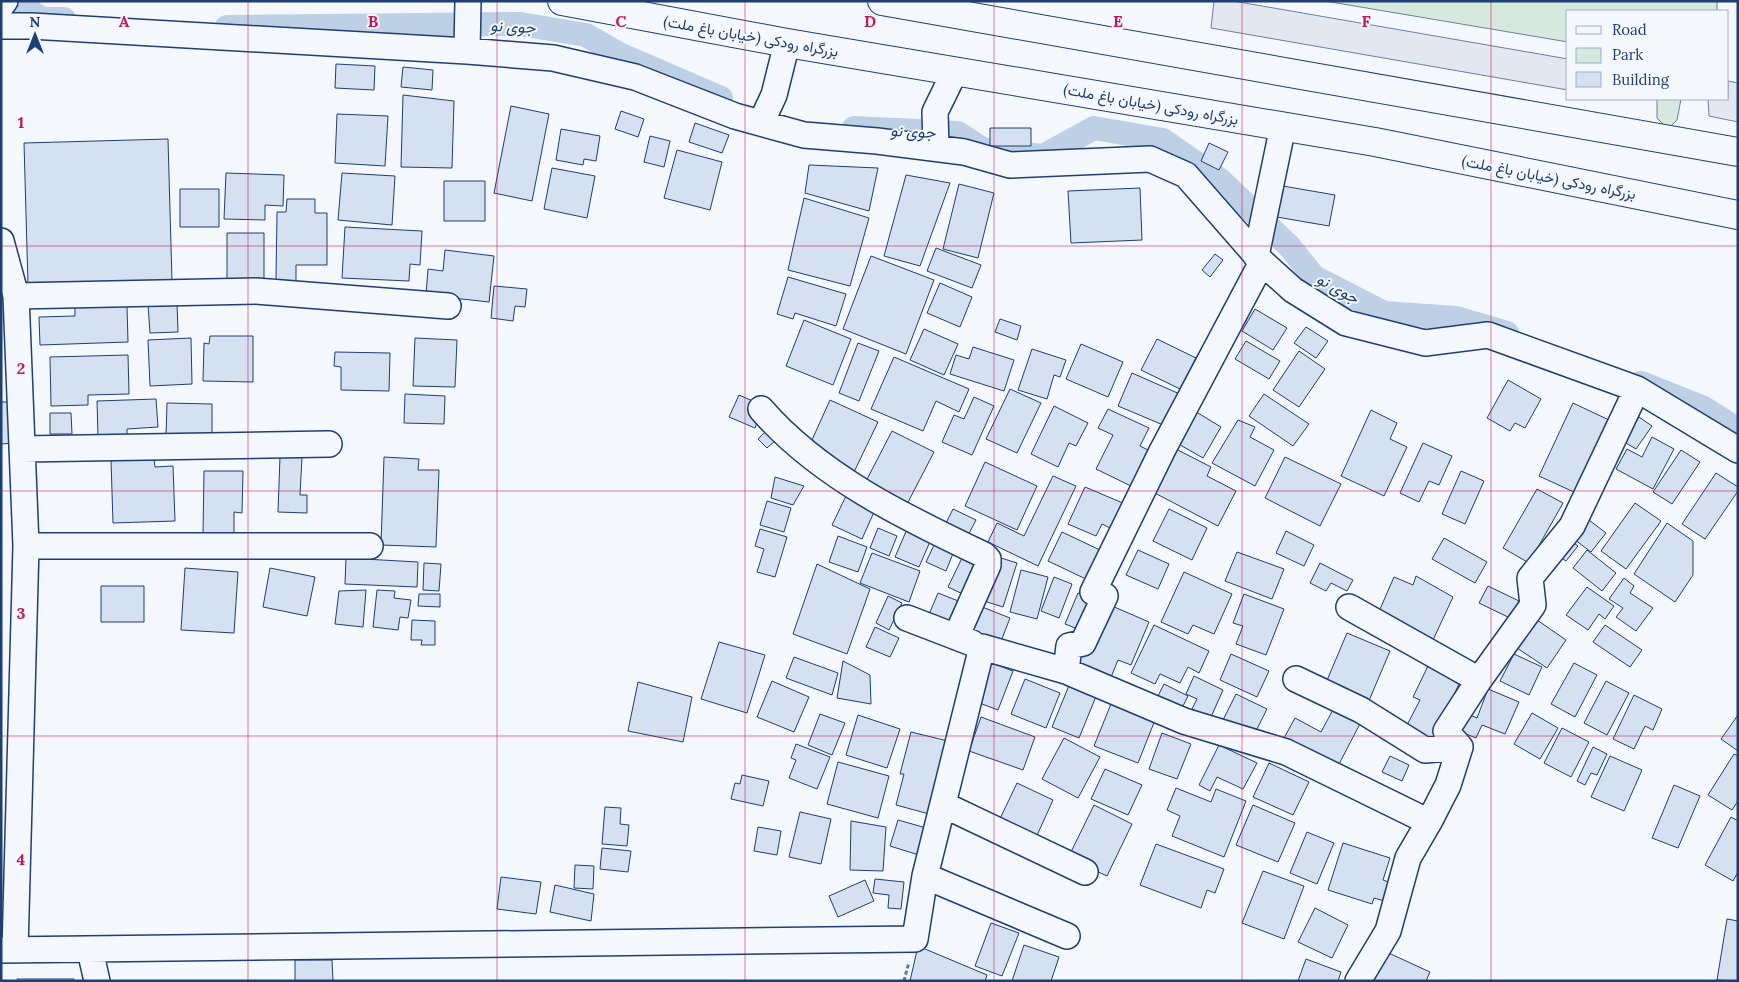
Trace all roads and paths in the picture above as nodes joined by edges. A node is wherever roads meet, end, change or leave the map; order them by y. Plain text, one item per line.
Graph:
1 (562, 1) edge
2 (882, 1) edge
3 (467, 4) edge
4 (2, 9) edge
5 (467, 42) junction
6 (787, 43) junction
7 (955, 71) junction
8 (762, 121) junction
9 (1283, 126) junction
10 (935, 132) junction
11 (1738, 152) edge
12 (1738, 215) edge
13 (1, 241) edge
14 (1259, 250) junction
15 (16, 296) junction
16 (448, 306) dead end
17 (1637, 389) junction
18 (760, 408) dead end
19 (329, 444) dead end
20 (22, 449) junction
21 (1738, 450) edge
22 (26, 546) junction
23 (370, 546) dead end
24 (1349, 607) dead end
25 (907, 618) dead end
26 (956, 637) junction
27 (982, 647) junction
28 (1066, 671) junction
29 (1296, 679) dead end
30 (1479, 680) junction
31 (1460, 746) junction
32 (944, 805) junction
33 (1428, 822) junction
34 (1085, 872) dead end
35 (925, 876) junction
36 (1067, 936) dead end
37 (8, 950) edge
38 (90, 950) junction
39 (97, 981) edge
40 (1358, 981) edge

1 - 6 highway, بزرگراه رودکی (خیابان باغ ملت)
2 - 11 highway
3 - 5 street
4 - 5 street
5 - 8 street
6 - 7 highway, بزرگراه رودکی (خیابان باغ ملت)
6 - 8 street
7 - 9 highway, بزرگراه رودکی (خیابان باغ ملت)
7 - 10 street
8 - 10 street
9 - 12 highway, بزرگراه رودکی (خیابان باغ ملت)
9 - 14 street
10 - 14 street
13 - 15 street
14 - 17 street
14 - 28 street
15 - 16 street
15 - 20 street
17 - 21 street
17 - 30 street
18 - 26 street
19 - 20 street
20 - 22 street
22 - 23 street
22 - 37 street
24 - 30 street
25 - 26 street
26 - 27 street
27 - 28 street
27 - 32 street
28 - 33 street
29 - 31 street
30 - 31 street
31 - 33 street
32 - 34 street
32 - 35 street
33 - 40 street
35 - 36 street
35 - 38 street
37 - 38 street
38 - 39 street

